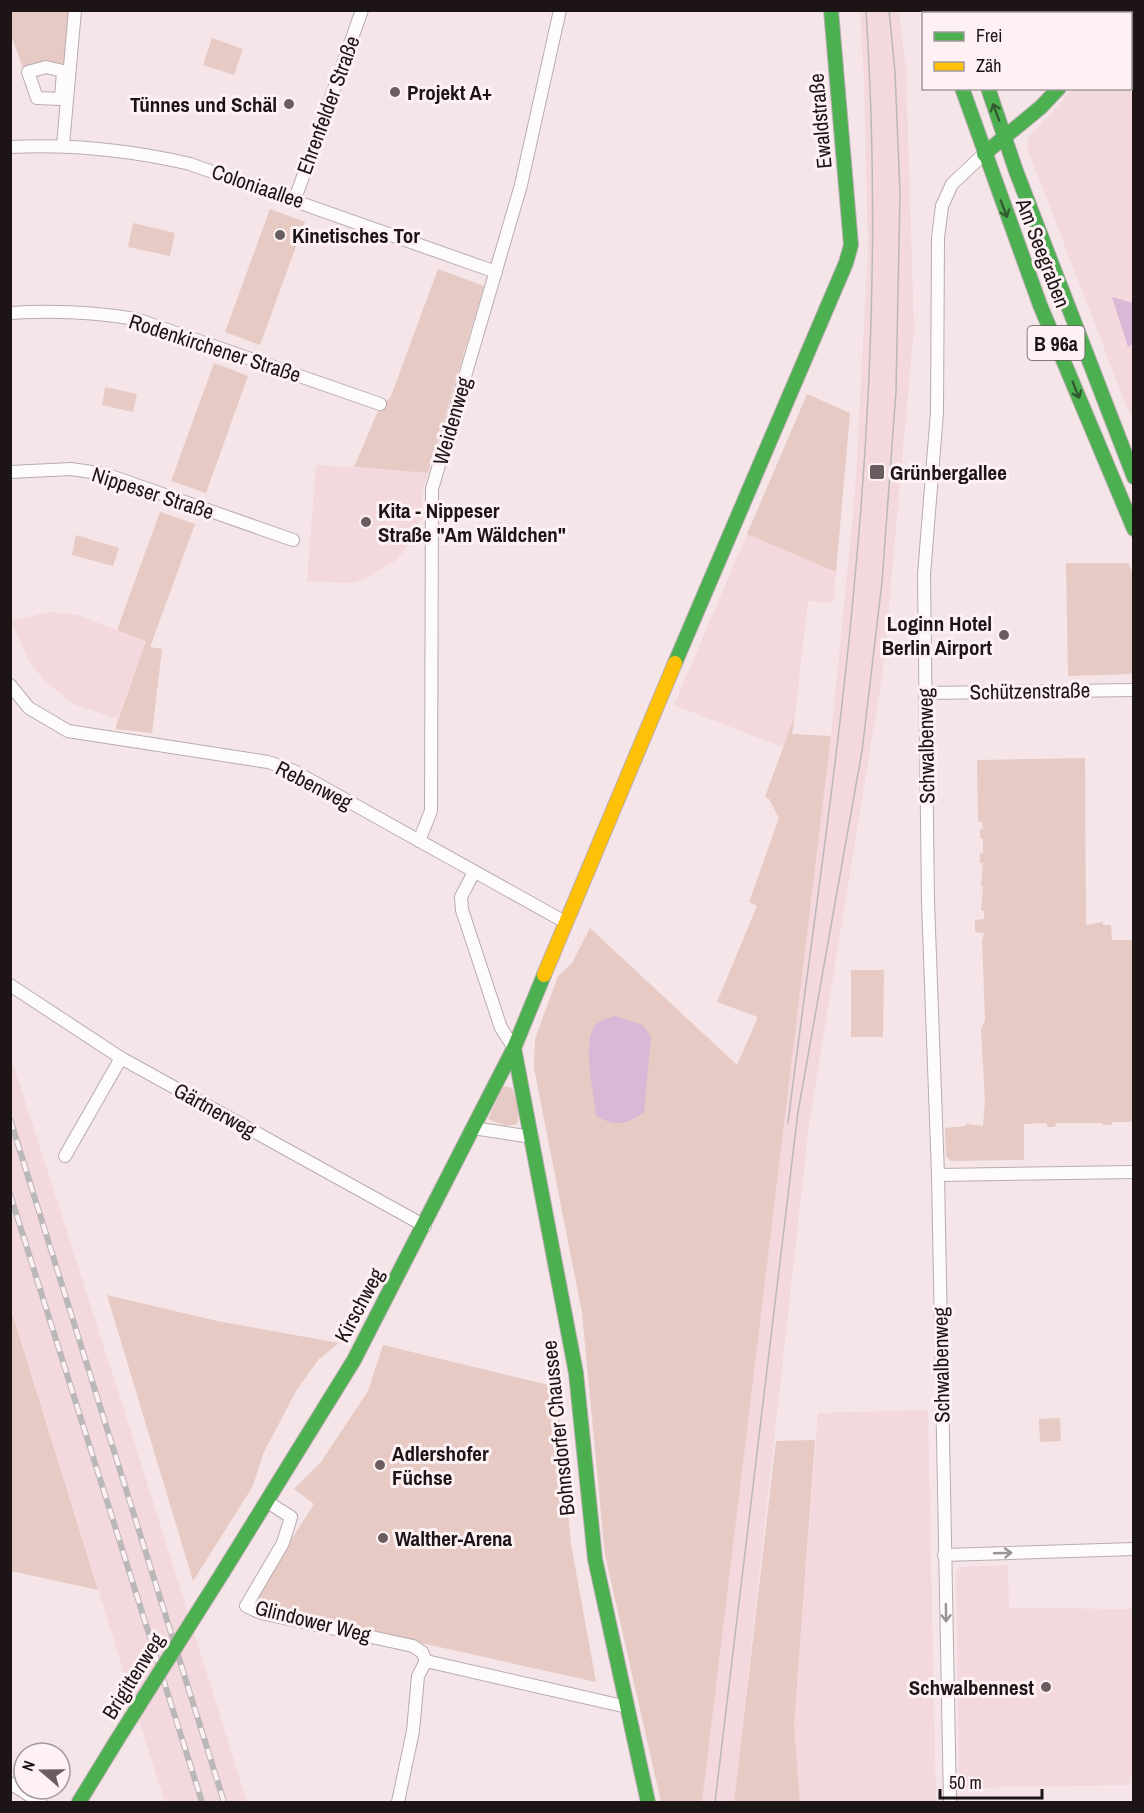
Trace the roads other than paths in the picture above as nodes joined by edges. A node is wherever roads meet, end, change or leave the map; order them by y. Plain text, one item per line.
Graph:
1 (75, 10) edge
2 (362, 10) edge
3 (560, 10) edge
4 (831, 10) edge
5 (963, 90) edge
6 (989, 90) edge
7 (1057, 90) edge
8 (1005, 136) junction
9 (63, 145) junction
10 (10, 147) edge
11 (984, 154) junction
12 (295, 199) junction
13 (496, 272) junction
14 (10, 313) edge
15 (380, 404) dead end
16 (10, 472) edge
17 (1134, 477) edge
18 (1134, 529) edge
19 (292, 540) dead end
20 (12, 688) edge
21 (1134, 690) edge
22 (926, 693) junction
23 (419, 841) junction
24 (474, 872) junction
25 (565, 922) junction
26 (10, 985) edge
27 (514, 1048) junction
28 (121, 1058) junction
29 (473, 1128) junction
30 (532, 1137) junction
31 (65, 1156) dead end
32 (1134, 1172) edge
33 (938, 1175) junction
34 (425, 1226) junction
35 (266, 1501) junction
36 (1129, 1550) edge
37 (944, 1555) junction
38 (223, 1572) joint
39 (426, 1662) junction
40 (627, 1707) junction
41 (10, 1783) edge
42 (40, 1803) edge
43 (79, 1803) edge
44 (398, 1803) edge
45 (648, 1803) edge
46 (950, 1803) edge

1 - 9 street
2 - 12 street, Ehrenfelder Straße
3 - 13 street, Weidenweg
4 - 25 street, Ewaldstraße
5 - 11 street, Am Seegraben / B 96a
8 -> 6 street, Am Seegraben / B 96a
7 - 8 street
8 - 11 street
8 - 17 street, Am Seegraben / B 96a
9 - 10 street, Coloniaallee
9 - 12 street, Coloniaallee
11 -> 18 street, Am Seegraben / B 96a
11 - 22 street, Schwalbenweg
12 - 13 street, Coloniaallee
13 - 23 street, Weidenweg
14 - 15 street, Rodenkirchener Straße
16 - 19 street, Nippeser Straße
20 - 23 street, Rebenweg
21 - 22 street, Schützenstraße
22 - 33 street, Schwalbenweg
23 - 24 street, Rebenweg
24 - 25 street, Rebenweg
24 - 27 street
25 - 27 street, Kirschweg
26 - 28 street, Gärtnerweg
27 - 29 street, Kirschweg
27 - 30 street, Bohnsdorfer Chaussee
28 - 31 street
28 - 34 street, Gärtnerweg
29 - 30 street
29 - 34 street, Kirschweg
30 - 40 street, Bohnsdorfer Chaussee
32 - 33 street
33 - 37 street, Schwalbenweg
34 - 35 street, Kirschweg
35 - 38 street, Kirschweg
35 - 39 street, Glindower Weg
37 -> 36 street
37 -> 46 street, Schwalbenweg
38 - 43 street, Brigittenweg, bridge
39 - 40 street, Glindower Weg
39 - 44 street
40 - 45 street, Bohnsdorfer Chaussee
41 - 42 street

